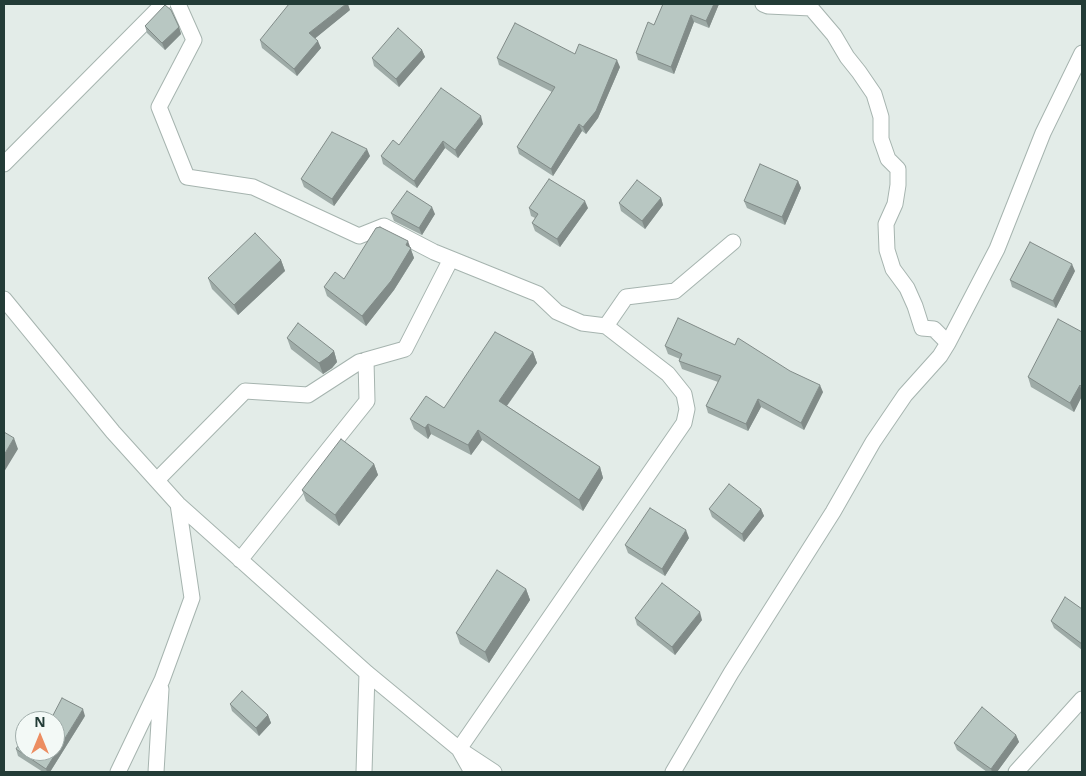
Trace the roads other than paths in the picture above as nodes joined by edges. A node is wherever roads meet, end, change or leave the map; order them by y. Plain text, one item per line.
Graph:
1 (163, 4) edge
2 (178, 4) edge
3 (764, 4) edge
4 (1082, 53) edge
5 (4, 164) edge
6 (733, 242) dead end
7 (451, 259) junction
8 (4, 299) edge
9 (606, 326) junction
10 (948, 343) junction
11 (366, 360) junction
12 (157, 480) junction
13 (178, 504) junction
14 (240, 560) junction
15 (367, 673) junction
16 (162, 680) junction
17 (1082, 699) edge
18 (459, 749) junction
19 (118, 772) edge
20 (156, 772) edge
21 (364, 772) edge
22 (472, 772) edge
23 (494, 772) edge
24 (673, 772) edge
25 (1016, 772) edge

1 - 5 street
2 - 7 street
3 - 10 street
4 - 10 street
6 - 9 street
7 - 9 street
7 - 11 street
8 - 12 street
9 - 18 street
10 - 24 street
11 - 12 street
11 - 14 street
12 - 13 street
13 - 14 street
13 - 16 street
14 - 15 street
15 - 18 street
15 - 21 street
16 - 19 street
16 - 20 street
17 - 25 street
18 - 22 street
18 - 23 street

